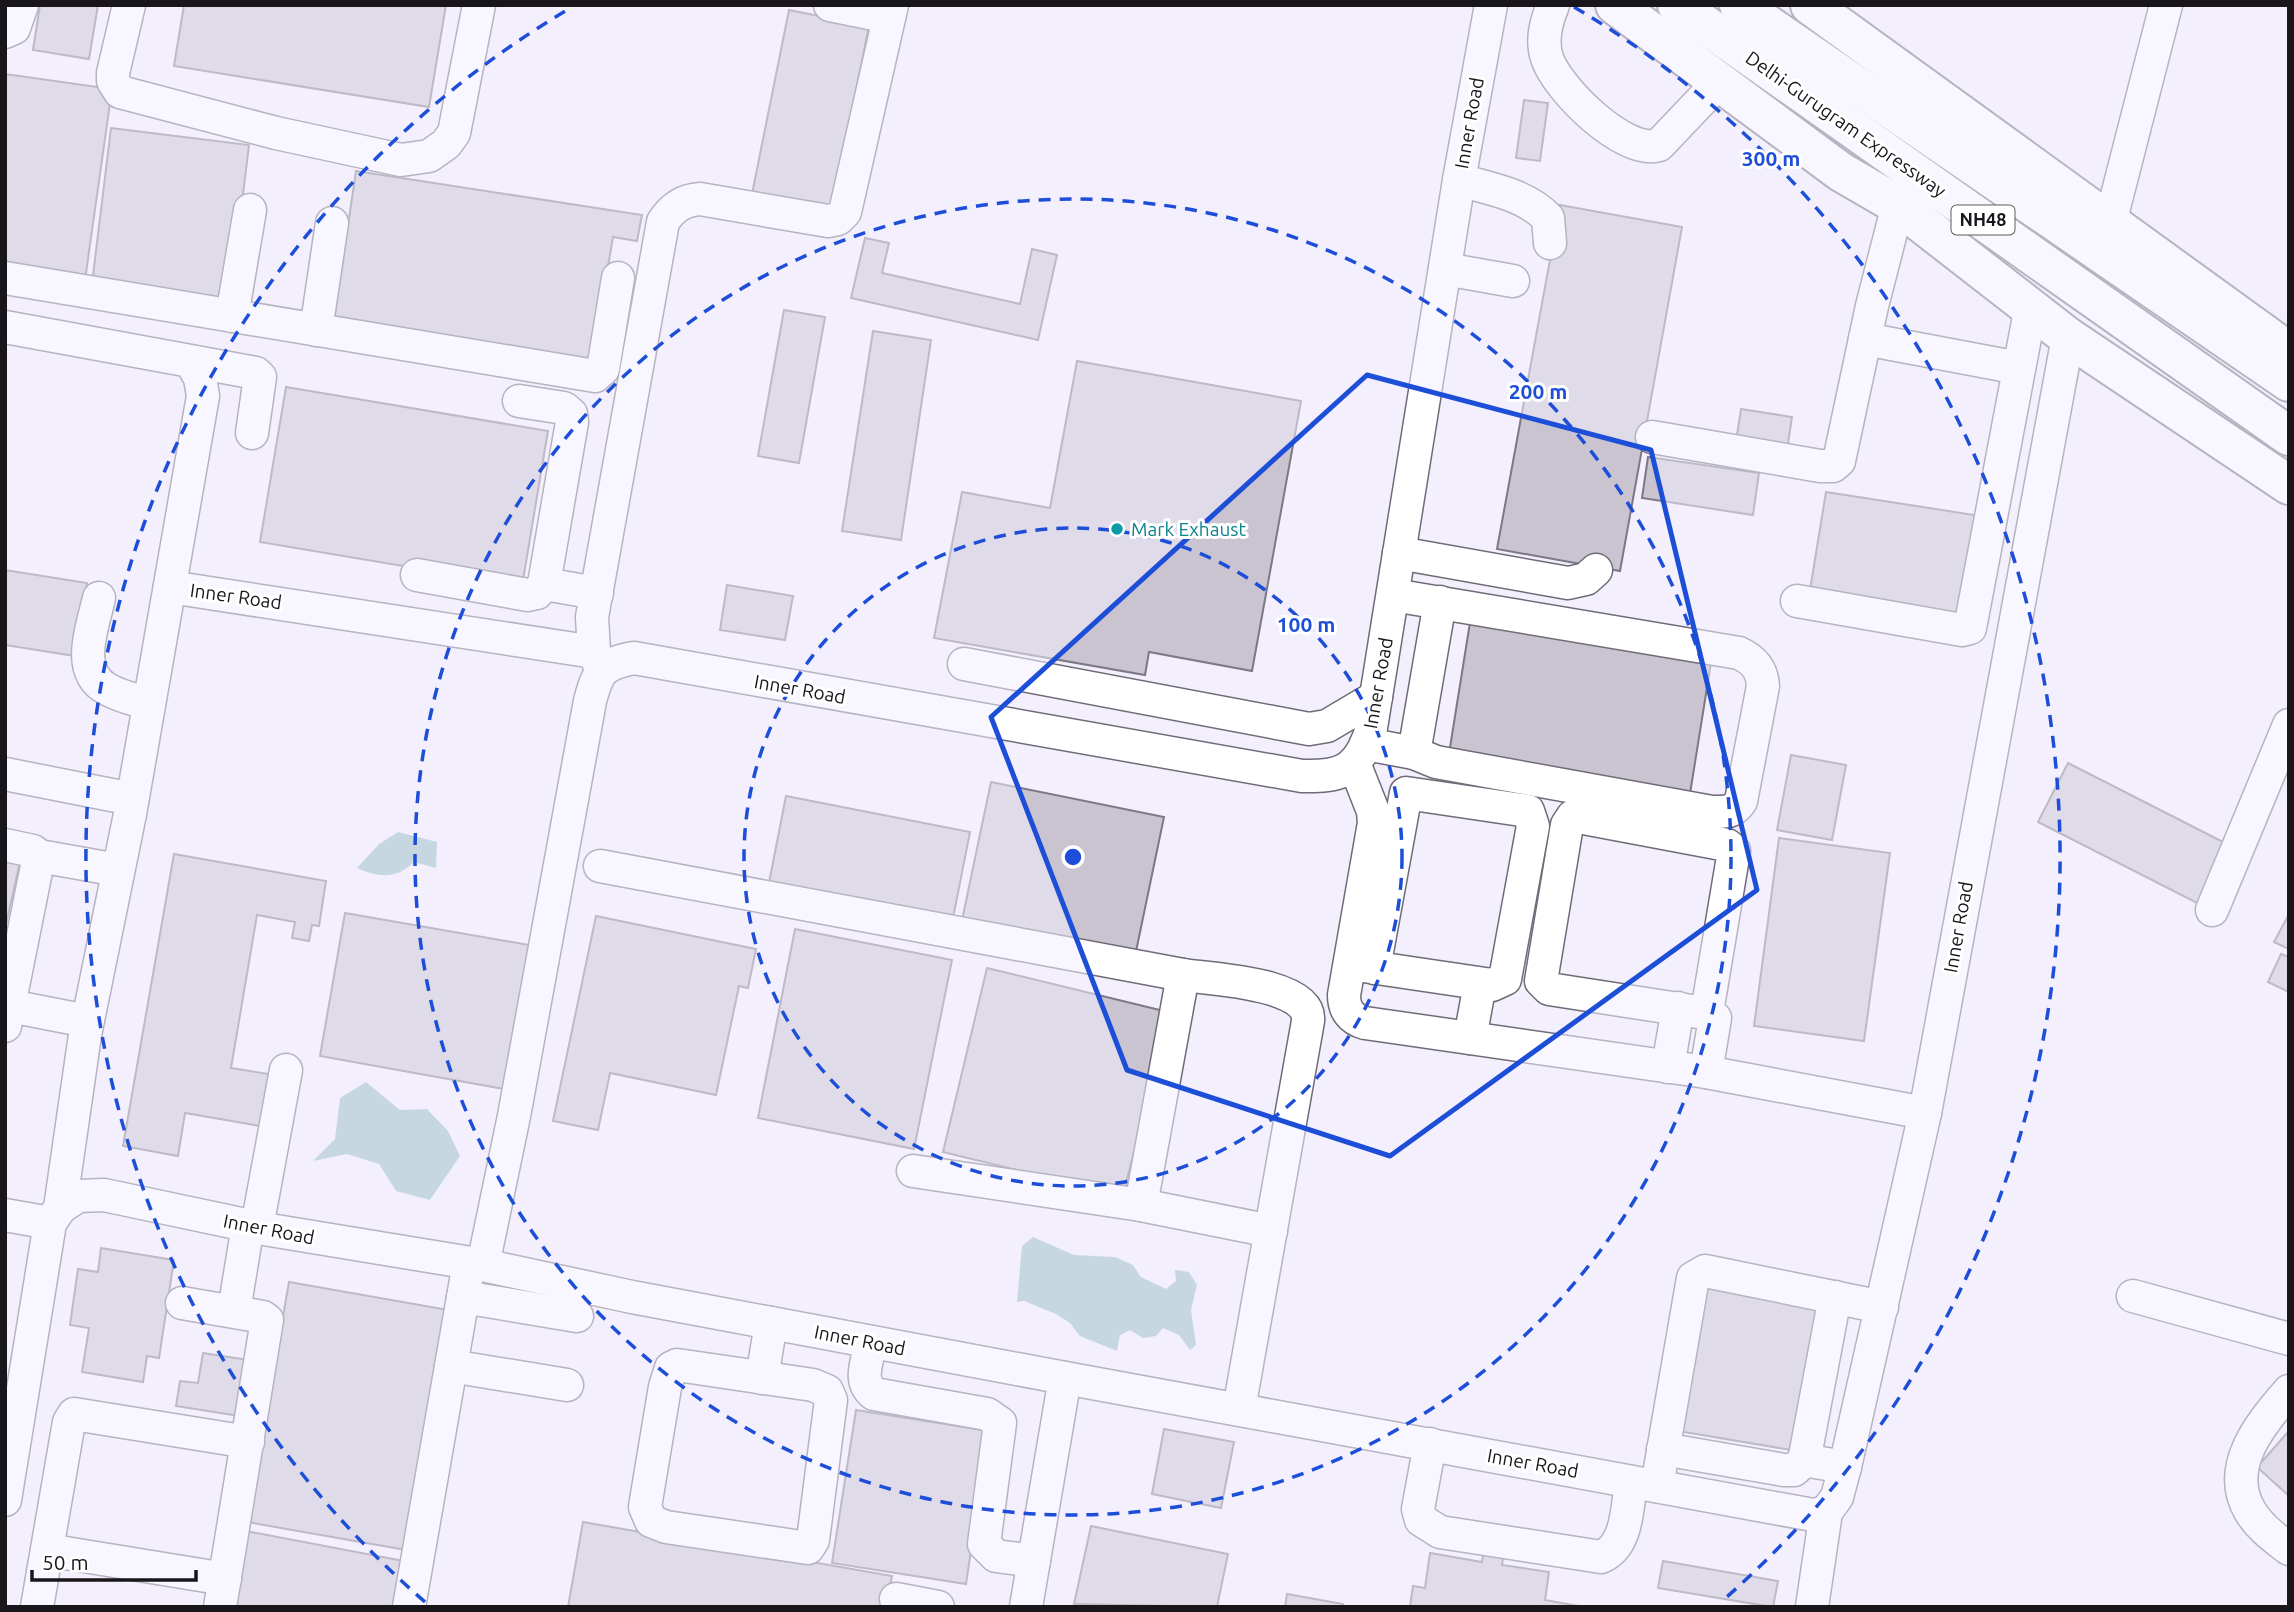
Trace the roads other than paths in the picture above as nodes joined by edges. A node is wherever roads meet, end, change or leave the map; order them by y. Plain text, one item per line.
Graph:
1 (22, 5) edge
2 (129, 5) edge
3 (479, 5) edge
4 (830, 5) edge
5 (1491, 5) edge
6 (1553, 5) edge
7 (1615, 5) edge
8 (1678, 5) edge
9 (1740, 5) edge
10 (1810, 5) edge
11 (2166, 5) edge
12 (890, 11) edge
13 (5, 32) edge
14 (1718, 83) junction
15 (1459, 180) junction
16 (1898, 205) junction
17 (250, 210) dead end
18 (332, 223) dead end
19 (2110, 223) junction
20 (1550, 243) dead end
21 (1445, 269) junction
22 (5, 278) edge
23 (618, 278) dead end
24 (1513, 281) dead end
25 (2031, 306) junction
26 (232, 316) junction
27 (5, 327) edge
28 (316, 330) junction
29 (2068, 337) junction
30 (1865, 339) junction
31 (2289, 352) edge
32 (191, 362) junction
33 (2019, 368) junction
34 (600, 374) junction
35 (2289, 383) edge
36 (519, 401) dead end
37 (629, 412) junction
38 (252, 433) dead end
39 (2289, 436) edge
40 (1652, 437) dead end
41 (2289, 485) edge
42 (559, 499) junction
43 (612, 508) junction
44 (1399, 553) junction
45 (1595, 570) dead end
46 (417, 575) dead end
47 (544, 584) junction
48 (170, 587) junction
49 (597, 593) junction
50 (1393, 595) junction
51 (99, 598) dead end
52 (1797, 601) dead end
53 (1440, 602) junction
54 (1970, 628) junction
55 (2012, 635) junction
56 (598, 660) junction
57 (964, 664) dead end
58 (1376, 697) junction
59 (149, 704) junction
60 (2289, 726) edge
61 (1414, 753) junction
62 (1360, 754) junction
63 (5, 774) edge
64 (132, 799) junction
65 (1385, 839) junction
66 (5, 845) edge
67 (39, 856) junction
68 (600, 866) dead end
69 (118, 870) junction
70 (2212, 910) dead end
71 (1362, 966) junction
72 (1183, 975) junction
73 (1480, 984) junction
74 (1693, 1010) junction
75 (8, 1013) edge
76 (87, 1021) junction
77 (1471, 1038) junction
78 (1668, 1067) junction
79 (286, 1070) dead end
80 (1706, 1072) junction
81 (1925, 1113) junction
82 (913, 1171) dead end
83 (1141, 1205) junction
84 (5, 1215) edge
85 (55, 1216) junction
86 (252, 1226) junction
87 (1271, 1231) junction
88 (476, 1264) junction
89 (2133, 1296) dead end
90 (463, 1297) junction
91 (1835, 1297) junction
92 (182, 1303) dead end
93 (1882, 1307) junction
94 (233, 1311) junction
95 (577, 1316) dead end
96 (771, 1323) junction
97 (2289, 1339) edge
98 (872, 1342) junction
99 (451, 1366) junction
100 (762, 1378) junction
101 (1065, 1378) junction
102 (567, 1385) dead end
103 (2289, 1391) edge
104 (1239, 1409) junction
105 (11, 1432) edge
106 (248, 1442) junction
107 (1430, 1444) junction
108 (1664, 1449) junction
109 (1805, 1459) junction
110 (1845, 1467) junction
111 (1644, 1484) junction
112 (5, 1500) edge
113 (1826, 1512) junction
114 (2289, 1549) edge
115 (47, 1550) junction
116 (1034, 1562) junction
117 (223, 1593) edge
118 (896, 1599) dead end
119 (37, 1607) edge
120 (409, 1607) edge
121 (938, 1607) edge
122 (1026, 1607) edge
123 (1812, 1607) edge

1 - 13 street
2 - 3 street
4 - 12 street
5 - 15 street, Inner Road
6 - 14 street
7 - 14 main road
8 - 39 main road, Delhi-Gurugram Expressway / NH48
9 - 35 main road, Delhi-Gurugram Expressway / NH48
10 - 19 main road
11 - 19 street
12 - 37 street
14 - 16 main road
15 - 20 street
15 - 21 street, Inner Road
16 - 25 main road
16 - 30 street
17 - 26 street
18 - 28 street
19 - 31 main road
21 - 24 street
21 - 44 street, Inner Road
22 - 26 street
23 - 34 street
25 - 29 main road
25 - 33 street
26 - 28 street
27 - 32 street
28 - 34 street
29 - 41 main road
29 - 55 street, Inner Road
30 - 33 street
30 - 40 street
32 - 38 street
32 - 48 street
33 - 54 street
34 - 37 street
36 - 42 street
37 - 43 street
42 - 43 street
42 - 47 street
43 - 49 street
44 - 45 street
44 - 50 street, Inner Road
46 - 47 street
47 - 49 street
48 - 56 street, Inner Road
48 - 59 street
49 - 56 street
50 - 53 street
50 - 58 street, Inner Road
51 - 59 street
52 - 54 street
53 - 61 street
53 - 61 street
54 - 55 street
55 - 81 street, Inner Road
56 - 62 street, Inner Road
56 - 88 street
57 - 58 street
58 - 62 street, Inner Road
59 - 64 street
60 - 70 street
61 - 62 street
62 - 65 street
63 - 64 street
64 - 69 street
65 - 71 street
65 - 73 street
66 - 67 street
67 - 69 street
67 - 75 street
68 - 72 street
69 - 76 street
71 - 73 street
71 - 77 street
72 - 83 street
72 - 87 street
73 - 77 street
74 - 74 street
74 - 78 street
74 - 80 street
75 - 76 street
76 - 85 street
77 - 78 street
78 - 80 street
79 - 86 street
80 - 81 street
81 - 93 street, Inner Road
82 - 83 street
83 - 87 street
84 - 85 street
85 - 86 street, Inner Road
85 - 105 street
86 - 88 street, Inner Road
86 - 94 street
87 - 104 street
88 - 90 street
88 - 96 street, Inner Road
89 - 97 street
90 - 95 street
90 - 99 street
91 - 93 street
91 - 108 street
91 - 109 street
92 - 94 street
93 - 110 street, Inner Road
94 - 106 street
96 - 98 street, Inner Road
96 - 100 street
98 - 101 street, Inner Road
98 - 116 street
99 - 102 street
99 - 120 street
100 - 100 street
101 - 104 street, Inner Road
101 - 116 street
103 - 114 street
104 - 107 street, Inner Road
105 - 112 street
106 - 115 street
106 - 117 street
107 - 111 street, Inner Road
107 - 111 street
108 - 109 street
108 - 111 street
109 - 110 street
110 - 113 street, Inner Road
111 - 113 street, Inner Road
113 - 123 street, Inner Road
115 - 117 street
115 - 119 street
116 - 122 street
118 - 121 street

